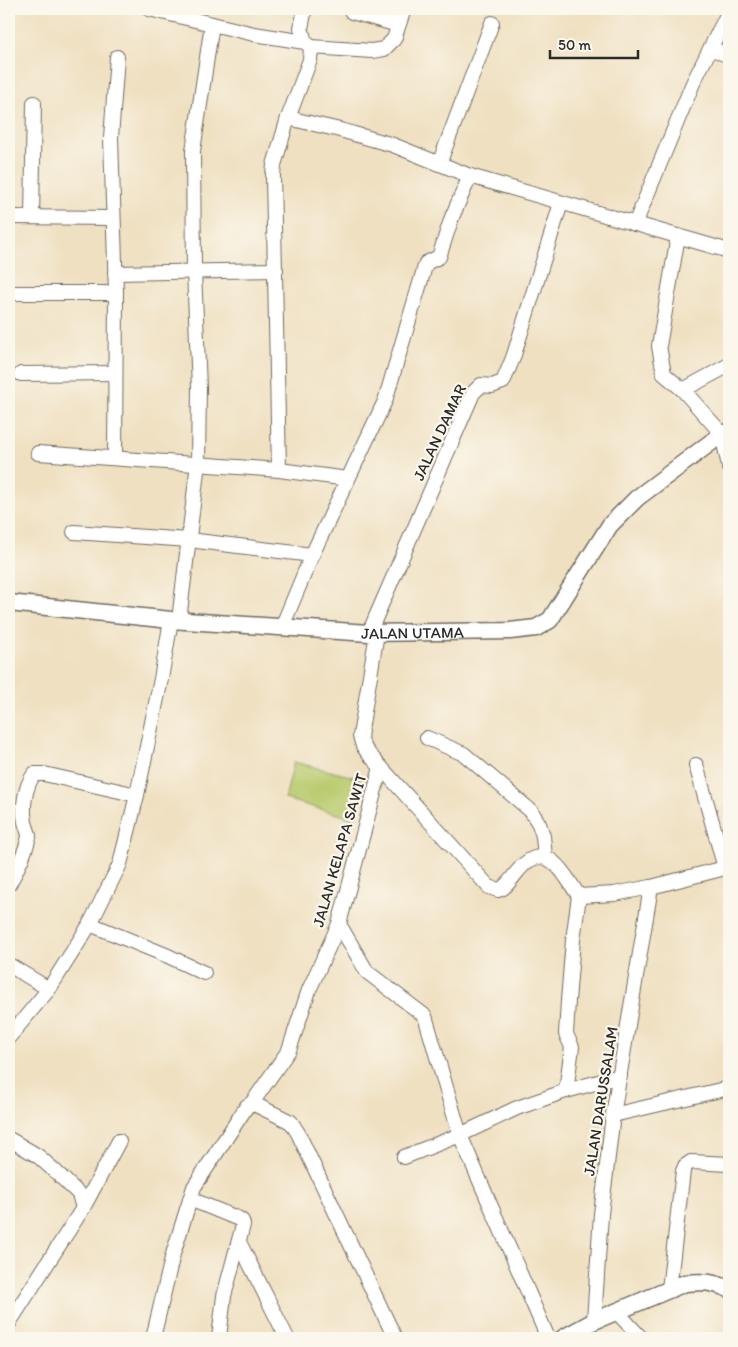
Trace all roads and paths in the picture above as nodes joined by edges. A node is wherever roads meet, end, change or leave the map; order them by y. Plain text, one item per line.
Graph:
1 (150, 9) edge
2 (305, 9) edge
3 (350, 9) edge
4 (404, 9) edge
5 (729, 11) edge
6 (492, 23) dead end
7 (212, 24) junction
8 (398, 25) junction
9 (308, 45) junction
10 (711, 48) junction
11 (729, 56) edge
12 (117, 57) dead end
13 (34, 103) dead end
14 (288, 118) junction
15 (439, 164) junction
16 (470, 176) junction
17 (561, 203) junction
18 (9, 217) edge
19 (32, 217) junction
20 (112, 218) junction
21 (635, 224) junction
22 (678, 236) junction
23 (729, 251) edge
24 (276, 270) junction
25 (194, 271) junction
26 (115, 273) junction
27 (9, 293) edge
28 (116, 293) junction
29 (729, 365) edge
30 (115, 373) junction
31 (21, 374) dead end
32 (683, 390) junction
33 (726, 433) edge
34 (38, 453) dead end
35 (115, 458) junction
36 (198, 463) junction
37 (729, 466) edge
38 (280, 470) junction
39 (348, 479) junction
40 (74, 532) dead end
41 (189, 540) junction
42 (312, 555) junction
43 (9, 603) edge
44 (175, 620) junction
45 (282, 627) junction
46 (373, 633) junction
47 (427, 738) dead end
48 (696, 765) dead end
49 (381, 767) junction
50 (137, 795) junction
51 (545, 857) junction
52 (727, 868) edge
53 (9, 884) edge
54 (651, 887) junction
55 (579, 896) junction
56 (90, 924) junction
57 (339, 924) junction
58 (9, 965) edge
59 (204, 973) dead end
60 (49, 990) junction
61 (9, 1037) edge
62 (620, 1076) junction
63 (729, 1088) edge
64 (566, 1091) junction
65 (252, 1103) junction
66 (613, 1115) junction
67 (460, 1135) junction
68 (9, 1139) edge
69 (119, 1141) dead end
70 (404, 1157) dead end
71 (729, 1164) edge
72 (190, 1199) junction
73 (83, 1208) junction
74 (239, 1242) junction
75 (669, 1288) junction
76 (729, 1289) edge
77 (617, 1312) junction
78 (594, 1321) junction
79 (9, 1323) edge
80 (153, 1338) edge
81 (220, 1338) edge
82 (287, 1338) edge
83 (394, 1338) edge
84 (548, 1338) edge
85 (563, 1338) edge
86 (641, 1338) edge

1 - 7 street
2 - 9 street
3 - 8 street
4 - 8 street
5 - 10 street
6 - 15 street
7 - 9 street
7 - 25 street
8 - 9 street
9 - 14 street
10 - 11 street
10 - 21 street
12 - 20 street
13 - 19 street
14 - 15 street
14 - 24 street
15 - 16 street
16 - 17 street
16 - 39 street
17 - 21 street
17 - 46 street, JALAN DAMAR
18 - 19 street
19 - 20 street
20 - 26 street
21 - 22 street
22 - 23 street
22 - 32 street
24 - 25 street
24 - 38 street
25 - 26 street
25 - 36 street
26 - 28 street
27 - 28 street
28 - 30 street
29 - 32 street
30 - 31 street
30 - 35 street
32 - 33 street
33 - 37 street
33 - 46 street, JALAN UTAMA
34 - 35 street
35 - 36 street
36 - 38 street
36 - 41 street
38 - 39 street
39 - 42 street
40 - 41 street
41 - 42 street
41 - 44 street
42 - 45 street
43 - 44 street, JALAN UTAMA
44 - 45 street, JALAN UTAMA
44 - 50 street
45 - 46 street, JALAN UTAMA
46 - 49 street
47 - 51 street
48 - 52 street
49 - 51 street
49 - 57 street, JALAN KELAPA SAWIT
50 - 53 street
50 - 56 street
51 - 55 street
52 - 54 street
54 - 55 street
54 - 62 street, JALAN DARUSSALAM
55 - 64 street
56 - 59 street
56 - 60 street
57 - 65 street, JALAN KELAPA SAWIT
57 - 67 street
58 - 60 street
60 - 61 street
62 - 64 street
62 - 66 street, JALAN DARUSSALAM
63 - 66 street
64 - 67 street
65 - 72 street, JALAN KELAPA SAWIT
65 - 83 street
66 - 78 street, JALAN DARUSSALAM
67 - 70 street
67 - 84 street
68 - 73 street
69 - 73 street
71 - 75 street
72 - 74 street
72 - 80 street, JALAN KELAPA SAWIT
73 - 79 street
74 - 81 street
74 - 82 street
75 - 76 street
75 - 77 street
77 - 78 street
77 - 86 street
78 - 85 street

